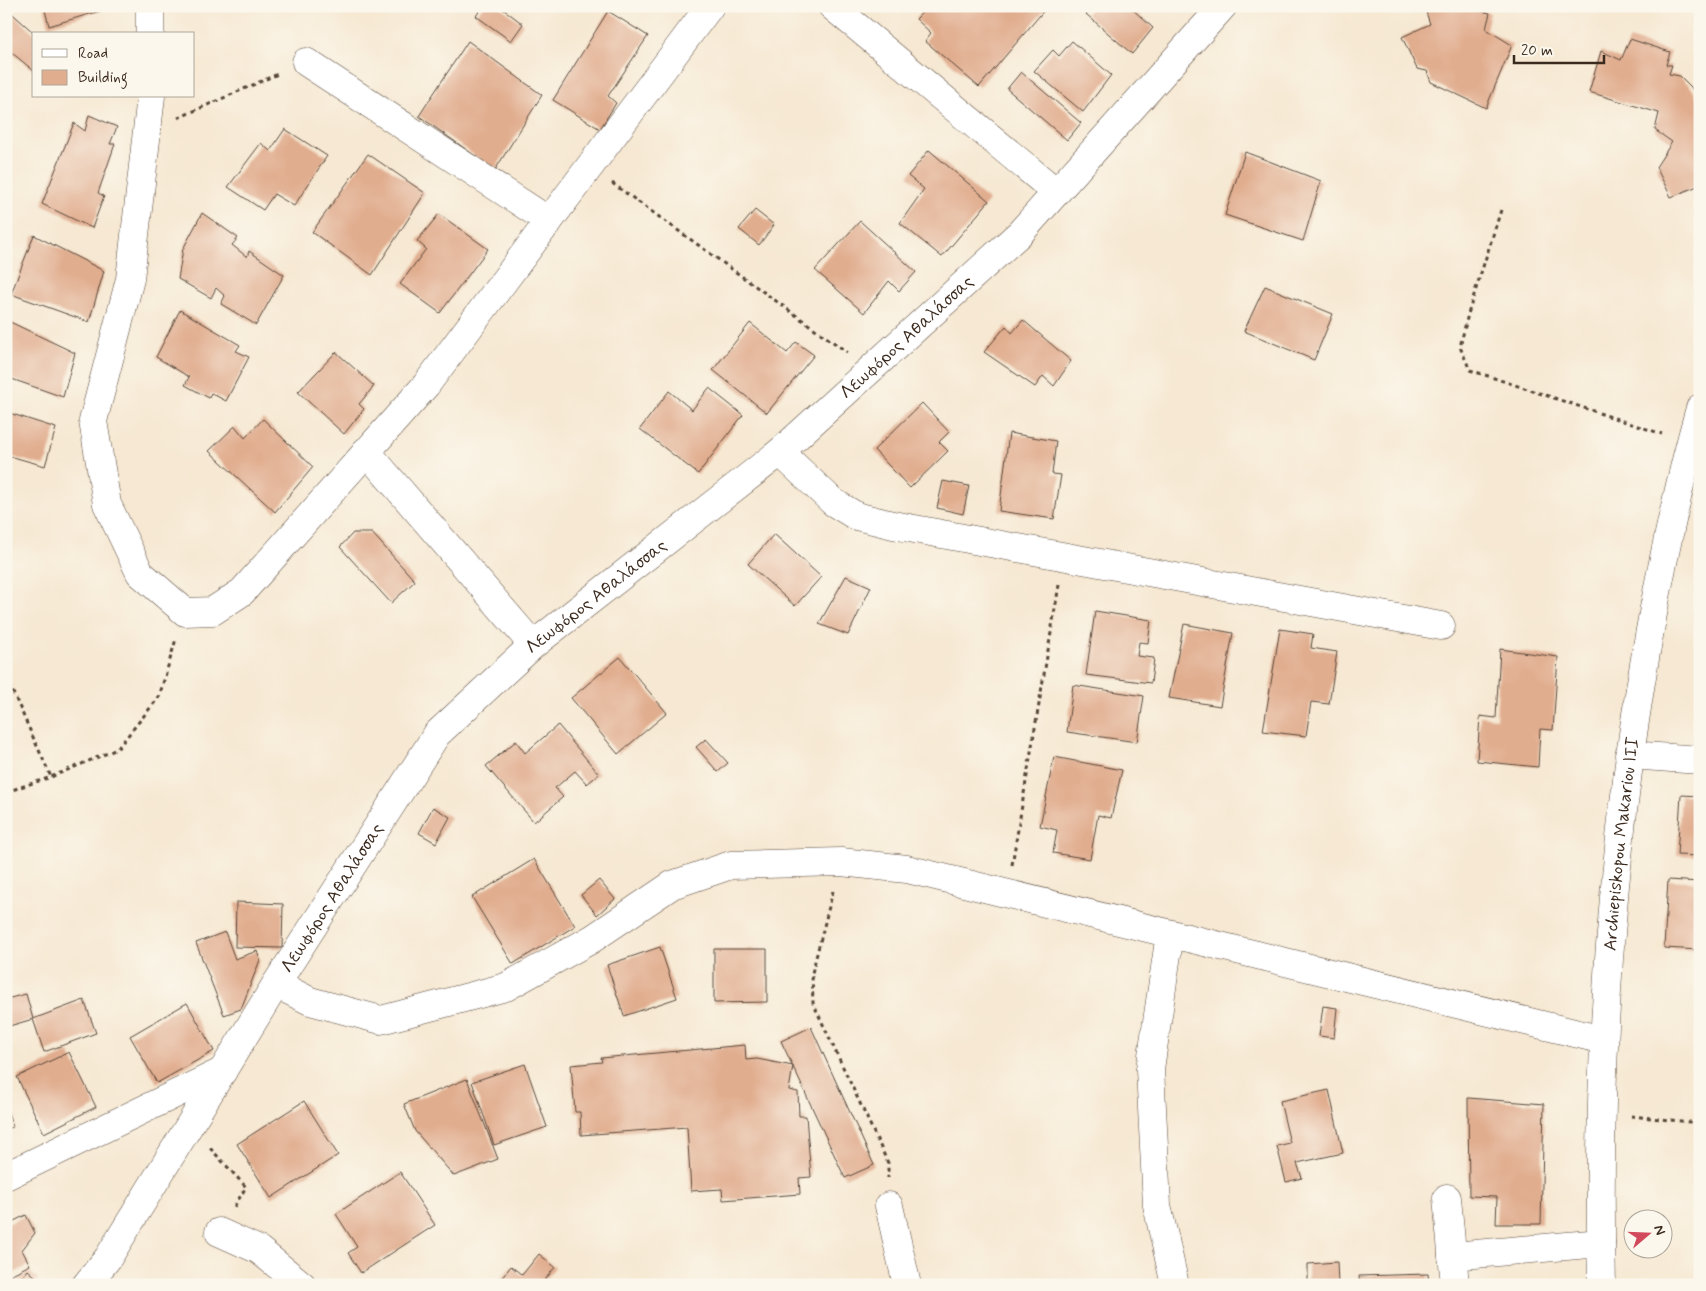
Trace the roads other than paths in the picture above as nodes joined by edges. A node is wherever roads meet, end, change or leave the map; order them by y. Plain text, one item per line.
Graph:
1 (150, 6) edge
2 (710, 6) edge
3 (832, 6) edge
4 (1223, 6) edge
5 (150, 32) edge
6 (306, 62) road end
7 (151, 98) edge
8 (1056, 192) junction
9 (549, 221) junction
10 (1700, 408) edge
11 (366, 450) junction
12 (780, 452) junction
13 (1441, 626) dead end
14 (533, 645) junction
15 (1629, 755) junction
16 (1700, 760) edge
17 (1170, 934) junction
18 (276, 984) junction
19 (1602, 1040) junction
20 (223, 1071) junction
21 (6, 1176) edge
22 (1447, 1198) dead end
23 (889, 1206) road end
24 (219, 1232) road end
25 (1601, 1243) junction
26 (1452, 1256) junction
27 (86, 1285) edge
28 (302, 1285) edge
29 (907, 1285) edge
30 (1175, 1285) edge
31 (1455, 1285) edge
32 (1602, 1285) edge

1 - 5 street
2 - 9 street
3 - 8 street
4 - 8 street, Λεωφόρος Αθαλάσσας
6 - 9 street
7 - 11 street
8 - 12 street, Λεωφόρος Αθαλάσσας
9 - 11 street
10 - 15 street, Archiepiskopou Makariou III
11 - 14 street
12 - 13 street
12 - 14 street, Λεωφόρος Αθαλάσσας
14 - 18 street, Λεωφόρος Αθαλάσσας
15 - 16 street
15 - 19 street, Archiepiskopou Makariou III
17 - 18 street
17 - 19 street
17 - 30 street
18 - 20 street, Λεωφόρος Αθαλάσσας
19 - 25 street, Archiepiskopou Makariou III
20 - 21 street
20 - 27 street, Λεωφόρος Αθαλάσσας
22 - 26 street
23 - 29 street
24 - 28 street
25 - 26 street
25 - 32 street, Archiepiskopou Makariou III
26 - 31 street

